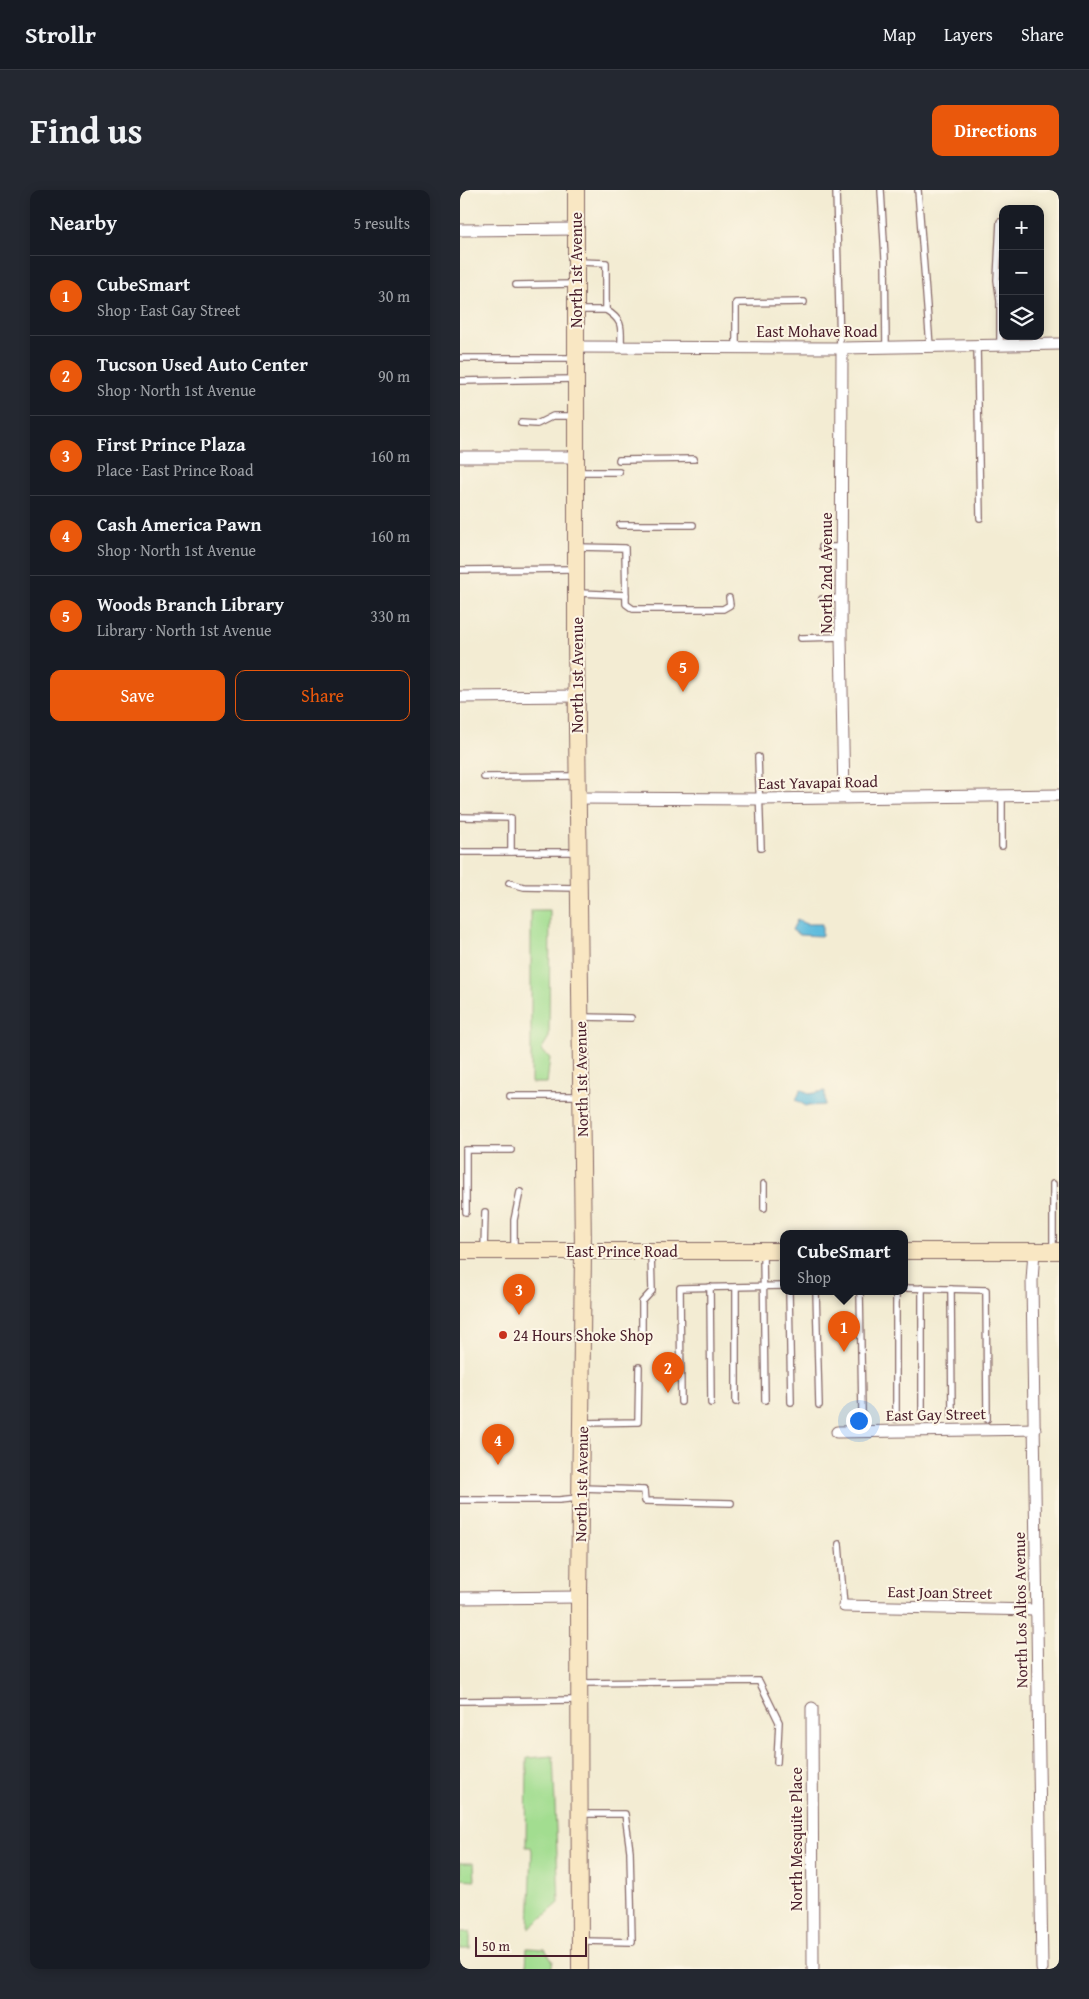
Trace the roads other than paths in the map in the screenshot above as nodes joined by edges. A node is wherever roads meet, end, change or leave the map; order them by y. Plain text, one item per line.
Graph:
1 (576, 190) edge
2 (836, 190) edge
3 (881, 190) edge
4 (918, 190) edge
5 (577, 229) junction
6 (460, 230) edge
7 (999, 241) edge
8 (576, 262) junction
9 (576, 284) junction
10 (516, 285) dead end
11 (804, 302) dead end
12 (576, 310) junction
13 (606, 310) junction
14 (1059, 344) edge
15 (977, 345) junction
16 (1000, 345) junction
17 (930, 346) junction
18 (621, 347) junction
19 (886, 347) junction
20 (736, 348) junction
21 (841, 348) junction
22 (576, 352) junction
23 (460, 358) edge
24 (576, 379) junction
25 (460, 381) edge
26 (576, 416) junction
27 (521, 424) dead end
28 (460, 457) edge
29 (694, 458) dead end
30 (619, 460) dead end
31 (577, 465) junction
32 (619, 472) dead end
33 (980, 518) dead end
34 (620, 525) dead end
35 (693, 525) dead end
36 (577, 547) junction
37 (822, 547) dead end
38 (842, 547) junction
39 (577, 569) junction
40 (460, 570) edge
41 (576, 593) junction
42 (626, 595) junction
43 (730, 598) dead end
44 (842, 598) junction
45 (822, 599) dead end
46 (842, 637) junction
47 (801, 638) dead end
48 (577, 696) junction
49 (460, 697) edge
50 (758, 757) dead end
51 (578, 776) junction
52 (484, 777) dead end
53 (1059, 794) edge
54 (1002, 796) junction
55 (578, 798) junction
56 (844, 798) junction
57 (760, 799) junction
58 (460, 818) edge
59 (1002, 846) dead end
60 (761, 848) dead end
61 (460, 852) edge
62 (511, 852) junction
63 (578, 852) junction
64 (509, 883) dead end
65 (579, 888) junction
66 (580, 1017) junction
67 (631, 1018) dead end
68 (510, 1096) dead end
69 (582, 1096) junction
70 (511, 1150) dead end
71 (764, 1184) dead end
72 (1053, 1184) dead end
73 (520, 1192) dead end
74 (764, 1208) dead end
75 (466, 1212) dead end
76 (485, 1212) dead end
77 (1034, 1250) junction
78 (460, 1251) edge
79 (484, 1251) junction
80 (514, 1251) junction
81 (583, 1251) junction
82 (651, 1251) junction
83 (763, 1251) junction
84 (780, 1251) edge
85 (908, 1251) edge
86 (1056, 1251) edge
87 (764, 1286) junction
88 (780, 1286) edge
89 (736, 1287) junction
90 (710, 1288) junction
91 (908, 1288) edge
92 (922, 1288) junction
93 (951, 1290) junction
94 (789, 1295) edge
95 (816, 1295) edge
96 (860, 1295) edge
97 (896, 1295) edge
98 (642, 1336) dead end
99 (639, 1367) dead end
100 (765, 1400) dead end
101 (681, 1402) dead end
102 (736, 1402) dead end
103 (790, 1402) dead end
104 (711, 1403) dead end
105 (819, 1405) dead end
106 (862, 1412) dead end
107 (922, 1417) dead end
108 (896, 1418) dead end
109 (952, 1418) dead end
110 (987, 1419) dead end
111 (581, 1423) junction
112 (1035, 1430) junction
113 (837, 1432) dead end
114 (581, 1493) junction
115 (460, 1500) edge
116 (731, 1503) dead end
117 (839, 1544) dead end
118 (580, 1597) junction
119 (460, 1598) edge
120 (844, 1606) joint
121 (1036, 1610) junction
122 (580, 1683) junction
123 (580, 1700) junction
124 (460, 1701) edge
125 (812, 1708) dead end
126 (778, 1762) dead end
127 (580, 1814) junction
128 (580, 1941) junction
129 (580, 1969) edge
130 (813, 1969) edge
131 (1042, 1969) edge

1 - 5 main road, North 1st Avenue
2 - 21 lane
3 - 19 lane
4 - 17 lane
5 - 6 street
5 - 8 main road, North 1st Avenue
7 - 16 lane
8 - 9 main road, North 1st Avenue
8 - 13 lane
9 - 10 lane
9 - 12 main road, North 1st Avenue
11 - 20 lane
12 - 13 lane
12 - 22 main road, North 1st Avenue
13 - 18 lane
14 - 16 street, East Mohave Road
15 - 16 street, East Mohave Road
15 - 17 street, East Mohave Road
15 - 33 lane
17 - 19 street, East Mohave Road
18 - 20 street, East Mohave Road
18 - 22 street, East Mohave Road
19 - 21 street, East Mohave Road
20 - 21 street, East Mohave Road
21 - 38 street, North 2nd Avenue
22 - 23 lane
22 - 24 main road, North 1st Avenue
24 - 25 lane
24 - 26 main road, North 1st Avenue
26 - 27 lane
26 - 31 main road, North 1st Avenue
28 - 31 street
29 - 30 lane
31 - 32 lane
31 - 36 main road, North 1st Avenue
34 - 35 lane
36 - 39 main road, North 1st Avenue
36 - 42 lane
37 - 38 lane
38 - 44 street, North 2nd Avenue
39 - 40 lane
39 - 41 main road, North 1st Avenue
41 - 42 lane
41 - 48 main road, North 1st Avenue
42 - 43 lane
44 - 45 lane
44 - 46 street, North 2nd Avenue
46 - 47 lane
46 - 56 street, North 2nd Avenue
48 - 49 street
48 - 51 main road, North 1st Avenue
50 - 57 lane
51 - 52 lane
51 - 55 main road, North 1st Avenue
53 - 54 street, East Yavapai Road
54 - 56 street, East Yavapai Road
54 - 59 lane
55 - 57 street, East Yavapai Road
55 - 63 main road, North 1st Avenue
56 - 57 street, East Yavapai Road
57 - 60 lane
58 - 62 lane
61 - 62 lane
62 - 63 lane
63 - 65 main road, North 1st Avenue
64 - 65 lane
65 - 66 main road, North 1st Avenue
66 - 67 lane
66 - 69 main road, North 1st Avenue
68 - 69 lane
69 - 81 main road, North 1st Avenue
70 - 75 lane
71 - 74 lane
72 - 86 lane
73 - 80 lane
76 - 79 lane
77 - 85 main road
77 - 86 main road
77 - 112 street, North Los Altos Avenue
78 - 79 main road, East Prince Road
79 - 80 main road, East Prince Road
80 - 81 main road, East Prince Road
81 - 82 main road, East Prince Road
81 - 111 main road, North 1st Avenue
82 - 83 main road, East Prince Road
82 - 98 lane
83 - 84 main road, East Prince Road
83 - 87 lane
87 - 88 lane
87 - 89 lane
87 - 100 lane
89 - 90 lane
89 - 102 lane
90 - 101 lane
90 - 104 lane
91 - 92 lane
92 - 93 lane
92 - 107 lane
93 - 109 lane
93 - 110 lane
94 - 103 lane
95 - 105 lane
96 - 106 lane
97 - 108 lane
99 - 111 lane
111 - 114 main road, North 1st Avenue
112 - 113 street, East Gay Street
112 - 121 street, North Los Altos Avenue
114 - 115 lane
114 - 116 lane
114 - 118 main road, North 1st Avenue
117 - 120 lane
118 - 119 street
118 - 122 main road, North 1st Avenue
120 - 121 street, East Joan Street
121 - 131 street, North Los Altos Avenue
122 - 123 main road, North 1st Avenue
122 - 126 lane
123 - 124 lane
123 - 127 main road, North 1st Avenue
125 - 130 street, North Mesquite Place
127 - 128 main road, North 1st Avenue
127 - 128 lane
128 - 129 main road, North 1st Avenue

